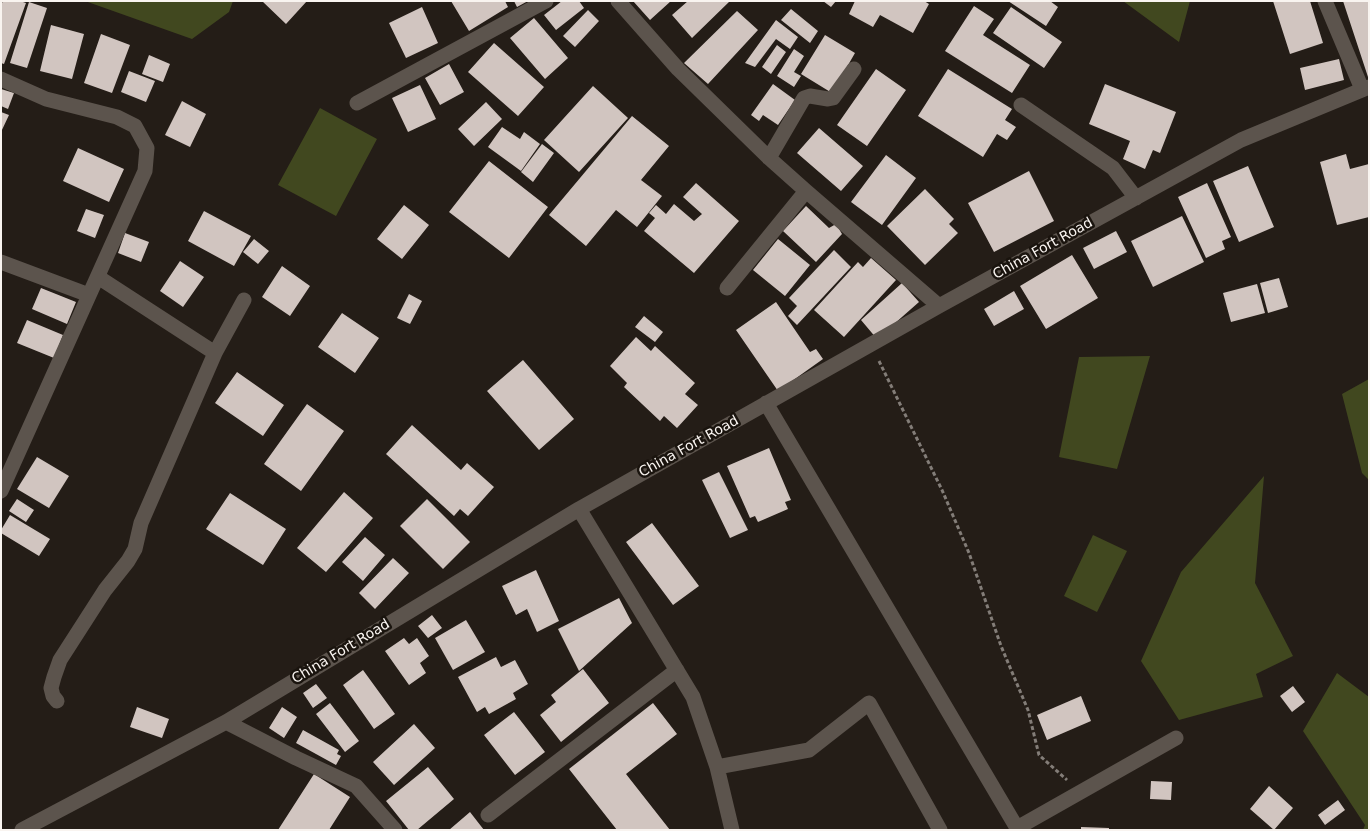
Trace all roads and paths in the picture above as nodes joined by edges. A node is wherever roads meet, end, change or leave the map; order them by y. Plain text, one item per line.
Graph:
1 (546, 1) edge
2 (618, 1) edge
3 (1324, 1) edge
4 (854, 69) dead end
5 (1, 79) edge
6 (1365, 88) edge
7 (357, 103) dead end
8 (1021, 105) dead end
9 (769, 158) junction
10 (806, 191) junction
11 (1136, 198) junction
12 (1, 262) edge
13 (98, 277) junction
14 (727, 288) dead end
15 (89, 295) junction
16 (244, 300) dead end
17 (939, 306) junction
18 (871, 344) junction
19 (215, 353) junction
20 (766, 404) junction
21 (1, 491) edge
22 (579, 509) junction
23 (677, 670) junction
24 (57, 701) dead end
25 (226, 722) junction
26 (1176, 738) dead end
27 (717, 767) junction
28 (1080, 792) junction
29 (488, 814) dead end
30 (22, 830) edge
31 (395, 830) edge
32 (732, 830) edge
33 (940, 830) edge

1 - 7 street
2 - 9 street
3 - 6 street
4 - 9 street
5 - 13 street
6 - 11 street, China Fort Road
8 - 11 street
9 - 10 street
10 - 14 street
10 - 17 street
11 - 17 street, China Fort Road
12 - 15 street
13 - 15 street
13 - 19 street
15 - 21 street
16 - 19 street
17 - 18 street, China Fort Road
18 - 20 street, China Fort Road
18 - 28 path
19 - 24 street
20 - 22 street, China Fort Road
20 - 28 street
22 - 23 street
22 - 25 street, China Fort Road
23 - 27 street
23 - 29 street
25 - 30 street, China Fort Road
25 - 31 street
26 - 28 street
27 - 32 street
27 - 33 street

